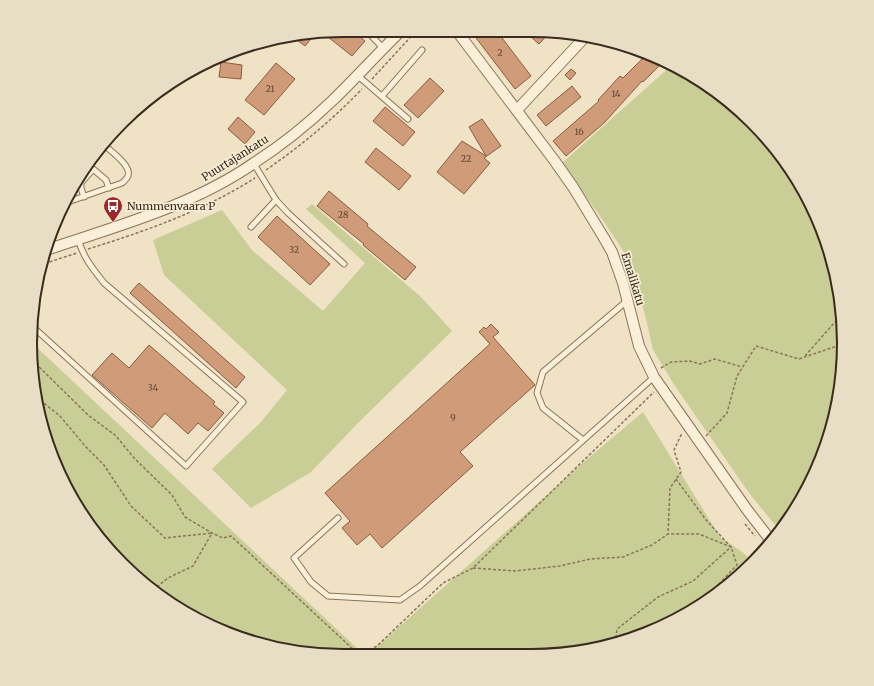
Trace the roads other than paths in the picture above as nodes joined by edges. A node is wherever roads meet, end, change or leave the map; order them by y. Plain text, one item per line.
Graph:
1 (373, 37) edge
2 (395, 37) edge
3 (455, 37) edge
4 (581, 41) edge
5 (383, 48) junction
6 (422, 50) dead end
7 (357, 75) junction
8 (382, 96) junction
9 (517, 110) junction
10 (408, 119) dead end
11 (107, 148) edge
12 (254, 164) junction
13 (87, 176) edge
14 (81, 185) edge
15 (109, 188) junction
16 (84, 196) junction
17 (73, 200) edge
18 (276, 200) junction
19 (251, 227) dead end
20 (78, 239) junction
21 (52, 248) edge
22 (344, 264) dead end
23 (628, 300) junction
24 (38, 331) edge
25 (652, 377) junction
26 (583, 440) junction
27 (338, 518) dead end
28 (768, 537) edge

1 - 5 lane
2 - 5 street, Puurtajankatu
3 - 9 street, Emalikatu
4 - 9 street
5 - 7 street, Puurtajankatu
6 - 8 lane
7 - 8 lane
7 - 12 street, Puurtajankatu
8 - 10 lane
9 - 23 street, Emalikatu
11 - 15 lane
12 - 18 lane
12 - 20 street, Puurtajankatu
13 - 15 lane
14 - 16 lane
15 - 16 lane
16 - 17 lane
18 - 19 lane
18 - 22 lane
20 - 21 street, Puurtajankatu
20 - 24 lane
23 - 25 street, Emalikatu
23 - 26 lane
25 - 26 lane
25 - 28 street, Emalikatu
26 - 27 lane

